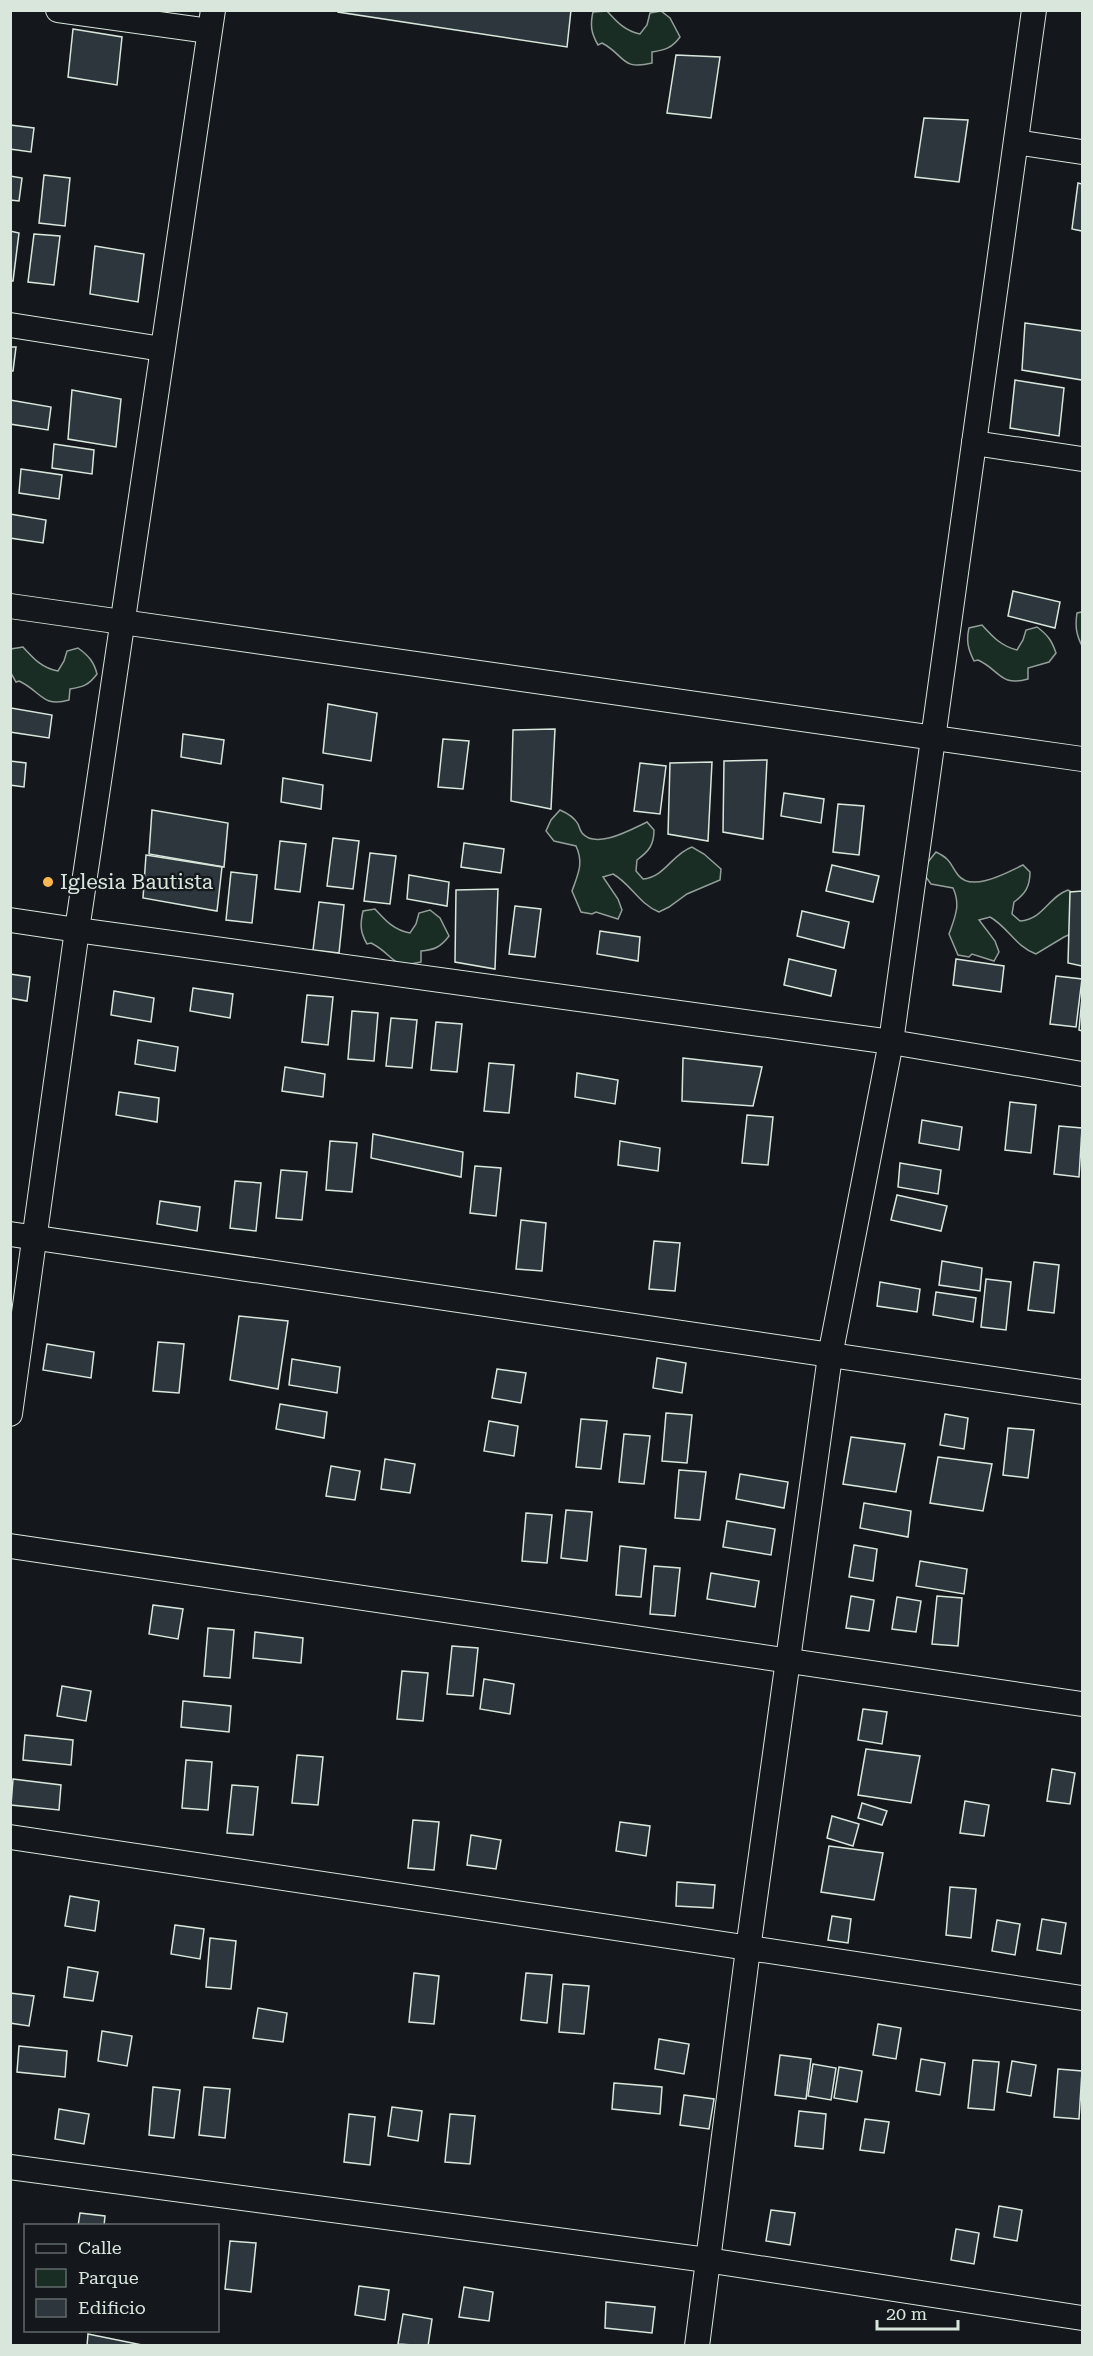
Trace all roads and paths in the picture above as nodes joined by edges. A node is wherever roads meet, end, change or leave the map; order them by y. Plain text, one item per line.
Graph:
1 (58, 10) edge
2 (1034, 10) edge
3 (211, 21) edge
4 (1016, 142) junction
5 (1083, 152) edge
6 (10, 325) edge
7 (162, 349) junction
8 (974, 443) junction
9 (1083, 459) edge
10 (10, 606) edge
11 (122, 623) junction
12 (933, 737) junction
13 (1083, 759) edge
14 (10, 920) edge
15 (77, 930) junction
16 (891, 1042) junction
17 (1083, 1074) edge
18 (10, 1234) edge
19 (35, 1237) junction
20 (830, 1356) junction
21 (1083, 1392) edge
22 (10, 1414) edge
23 (10, 1546) edge
24 (788, 1662) junction
25 (1083, 1704) edge
26 (10, 1837) edge
27 (748, 1949) junction
28 (1083, 1998) edge
29 (10, 2167) edge
30 (707, 2260) junction
31 (1083, 2318) edge
32 (697, 2346) edge

1 - 3 street
2 - 4 street
3 - 7 street
4 - 5 street
4 - 8 street
6 - 7 street
7 - 11 street
8 - 9 street
8 - 12 street
10 - 11 street
11 - 12 street
11 - 15 street
12 - 13 street
12 - 16 street
14 - 15 street
15 - 16 street
15 - 19 street
16 - 17 street
16 - 20 street
18 - 19 street
19 - 20 street
19 - 22 street
20 - 21 street
20 - 24 street
23 - 24 street
24 - 25 street
24 - 27 street
26 - 27 street
27 - 28 street
27 - 30 street
29 - 30 street
30 - 31 street
30 - 32 street

